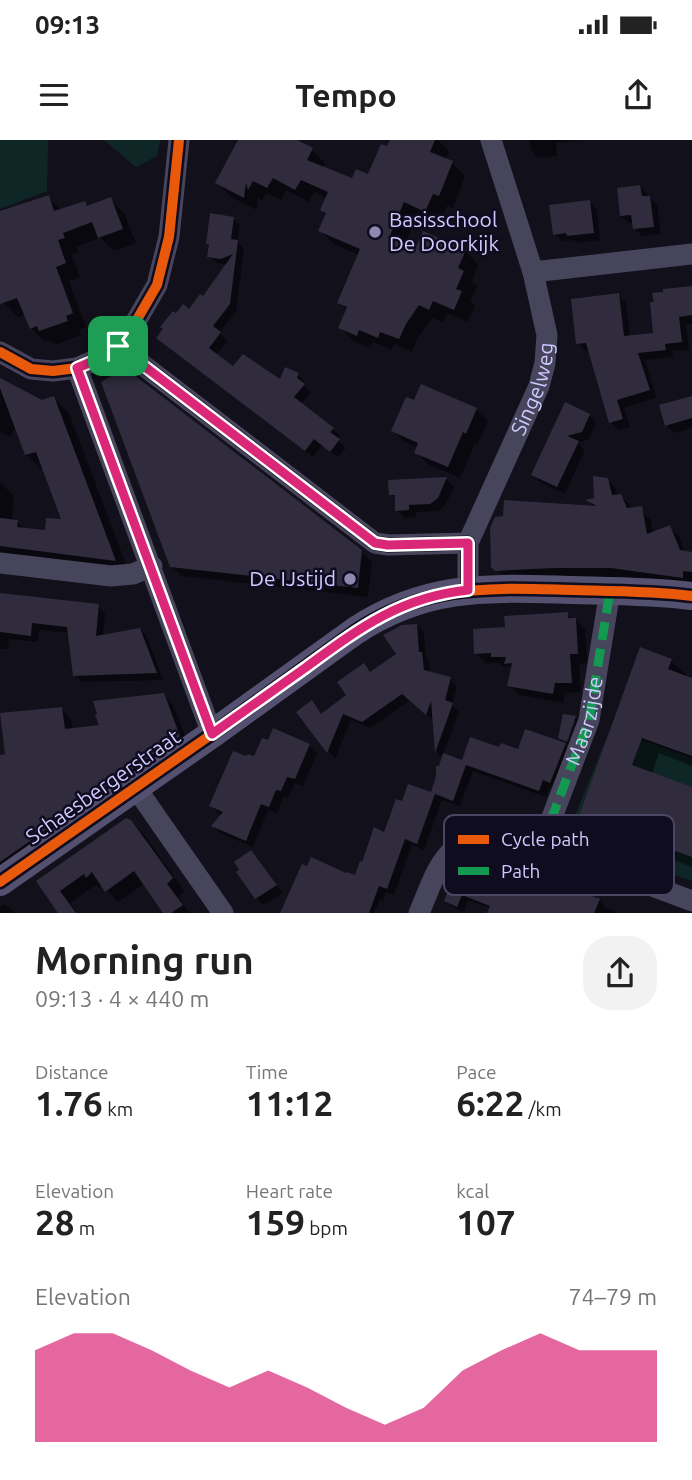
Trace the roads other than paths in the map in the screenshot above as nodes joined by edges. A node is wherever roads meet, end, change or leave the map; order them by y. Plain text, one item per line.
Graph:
1 (180, 140) edge
2 (491, 140) edge
3 (692, 254) edge
4 (533, 272) junction
5 (118, 346) junction
6 (0, 352) edge
7 (77, 368) junction
8 (468, 543) junction
9 (0, 563) edge
10 (152, 566) junction
11 (468, 590) junction
12 (610, 591) junction
13 (692, 596) edge
14 (212, 734) junction
15 (136, 788) junction
16 (553, 815) edge
17 (444, 861) edge
18 (0, 882) edge
19 (674, 894) edge
20 (692, 901) edge
21 (223, 913) edge
22 (419, 913) edge

1 - 5 street
2 - 4 street, Singelweg
3 - 4 street
4 - 8 street, Singelweg
5 - 7 street
5 - 8 street
6 - 7 street
7 - 10 street
8 - 11 street, Singelweg
9 - 10 street
10 - 14 street
11 - 12 street, Schaesbergerstraat
11 - 14 street, Schaesbergerstraat
12 - 13 street, Schaesbergerstraat
12 - 16 street, Maarzijde
14 - 15 street, Schaesbergerstraat
15 - 18 street, Schaesbergerstraat
15 - 21 street
17 - 22 street
19 - 20 street

